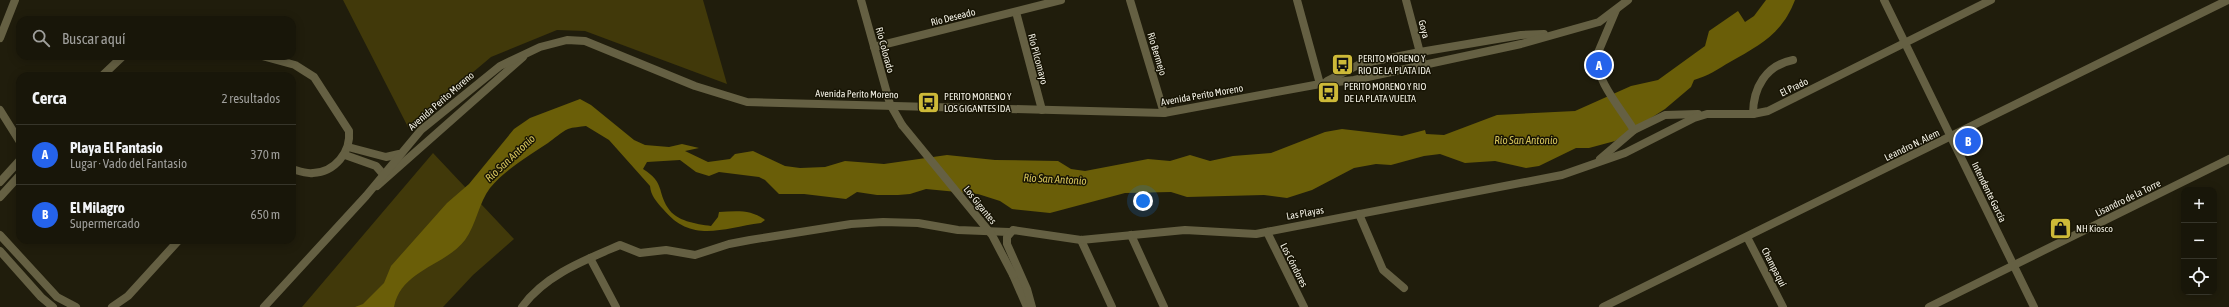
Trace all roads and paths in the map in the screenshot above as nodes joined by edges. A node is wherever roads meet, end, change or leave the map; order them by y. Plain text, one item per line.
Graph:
1 (15, 0) edge
2 (861, 0) edge
3 (1060, 0) edge
4 (1130, 0) edge
5 (1298, 0) edge
6 (1406, 0) edge
7 (1628, 0) edge
8 (1884, 0) edge
9 (1991, 0) edge
10 (2228, 0) edge
11 (1616, 9) junction
12 (1016, 12) junction
13 (1556, 33) junction
14 (0, 38) edge
15 (1905, 42) junction
16 (874, 47) junction
17 (1420, 52) junction
18 (525, 55) junction
19 (118, 60) edge
20 (277, 60) edge
21 (1793, 60) dead end
22 (1424, 64) junction
23 (106, 72) edge
24 (1320, 84) junction
25 (890, 104) junction
26 (0, 110) edge
27 (1042, 110) junction
28 (1164, 113) junction
29 (1707, 114) junction
30 (1753, 114) junction
31 (902, 125) joint
32 (1634, 130) junction
33 (16, 136) edge
34 (1952, 137) junction
35 (348, 146) junction
36 (400, 154) junction
37 (344, 155) junction
38 (2229, 159) edge
39 (1597, 162) junction
40 (16, 164) edge
41 (296, 170) edge
42 (383, 174) junction
43 (16, 179) edge
44 (0, 182) edge
45 (366, 196) junction
46 (0, 197) edge
47 (1359, 214) junction
48 (1011, 231) junction
49 (1267, 232) junction
50 (0, 235) edge
51 (1131, 235) junction
52 (1747, 237) junction
53 (1082, 240) junction
54 (175, 244) edge
55 (0, 251) edge
56 (590, 258) junction
57 (2014, 266) junction
58 (1404, 288) dead end
59 (128, 296) junction
60 (53, 307) edge
61 (76, 307) edge
62 (112, 307) edge
63 (122, 307) edge
64 (264, 307) edge
65 (522, 307) edge
66 (616, 307) edge
67 (1027, 307) edge
68 (1032, 307) edge
69 (1112, 307) edge
70 (1164, 307) edge
71 (1304, 307) edge
72 (1603, 307) edge
73 (1783, 307) edge
74 (1929, 307) edge
75 (2034, 307) edge

1 - 14 street
2 - 16 street, Río Colorado
3 - 12 street, Río Deseado
4 - 28 street, Río Bermejo
5 - 24 street
6 - 17 street, Goya
7 - 11 street, Avenida Perito Moreno
8 - 15 street, Intendente García
9 - 15 street, El Prado
10 - 34 street, Leandro N. Alem
11 - 13 street, Avenida Perito Moreno
11 - 32 street
12 - 16 street, Río Deseado
12 - 27 street, Río Pilcomayo
13 - 17 street, Avenida Perito Moreno
13 - 22 street, Avenida Perito Moreno
15 - 30 street, El Prado
15 - 34 street, Intendente García
16 - 25 street, Río Colorado
17 - 22 street, Goya
17 - 24 street, Avenida Perito Moreno
18 - 25 street, Avenida Perito Moreno
18 - 36 street, Avenida Perito Moreno
18 - 45 street, Avenida Perito Moreno
19 - 23 street
20 - 35 street
21 - 30 street
22 - 24 street, Avenida Perito Moreno
24 - 28 street, Avenida Perito Moreno
25 - 27 street, Avenida Perito Moreno
25 - 31 street, Río Colorado
26 - 33 street
27 - 28 street, Avenida Perito Moreno
29 - 30 street, El Prado
29 - 32 street
29 - 39 street, El Prado
31 - 67 street, Los Gigantes, bridge
32 - 39 street
34 - 52 street, Leandro N. Alem
34 - 57 street, Intendente García
35 - 36 street
35 - 37 street
36 - 42 street, Avenida Perito Moreno
37 - 41 street
37 - 42 street
38 - 57 street, Lisandro de la Torre
39 - 47 street, Las Playas
40 - 44 street
42 - 45 street, Avenida Perito Moreno
43 - 46 street
45 - 64 street, Avenida Perito Moreno
47 - 49 street, Las Playas
47 - 58 street
48 - 53 street, Las Playas
48 - 56 street, Las Playas
48 - 68 street
49 - 51 street, Las Playas
49 - 71 street, Los Cóndores
50 - 61 street
51 - 53 street, Las Playas
51 - 70 street
52 - 72 street, Leandro N. Alem
52 - 73 street, Champaquí
53 - 69 street
54 - 59 street
55 - 60 street
56 - 65 street, Las Playas
56 - 66 street
57 - 74 street, Lisandro de la Torre
57 - 75 street, Intendente García
59 - 62 street
59 - 63 street

